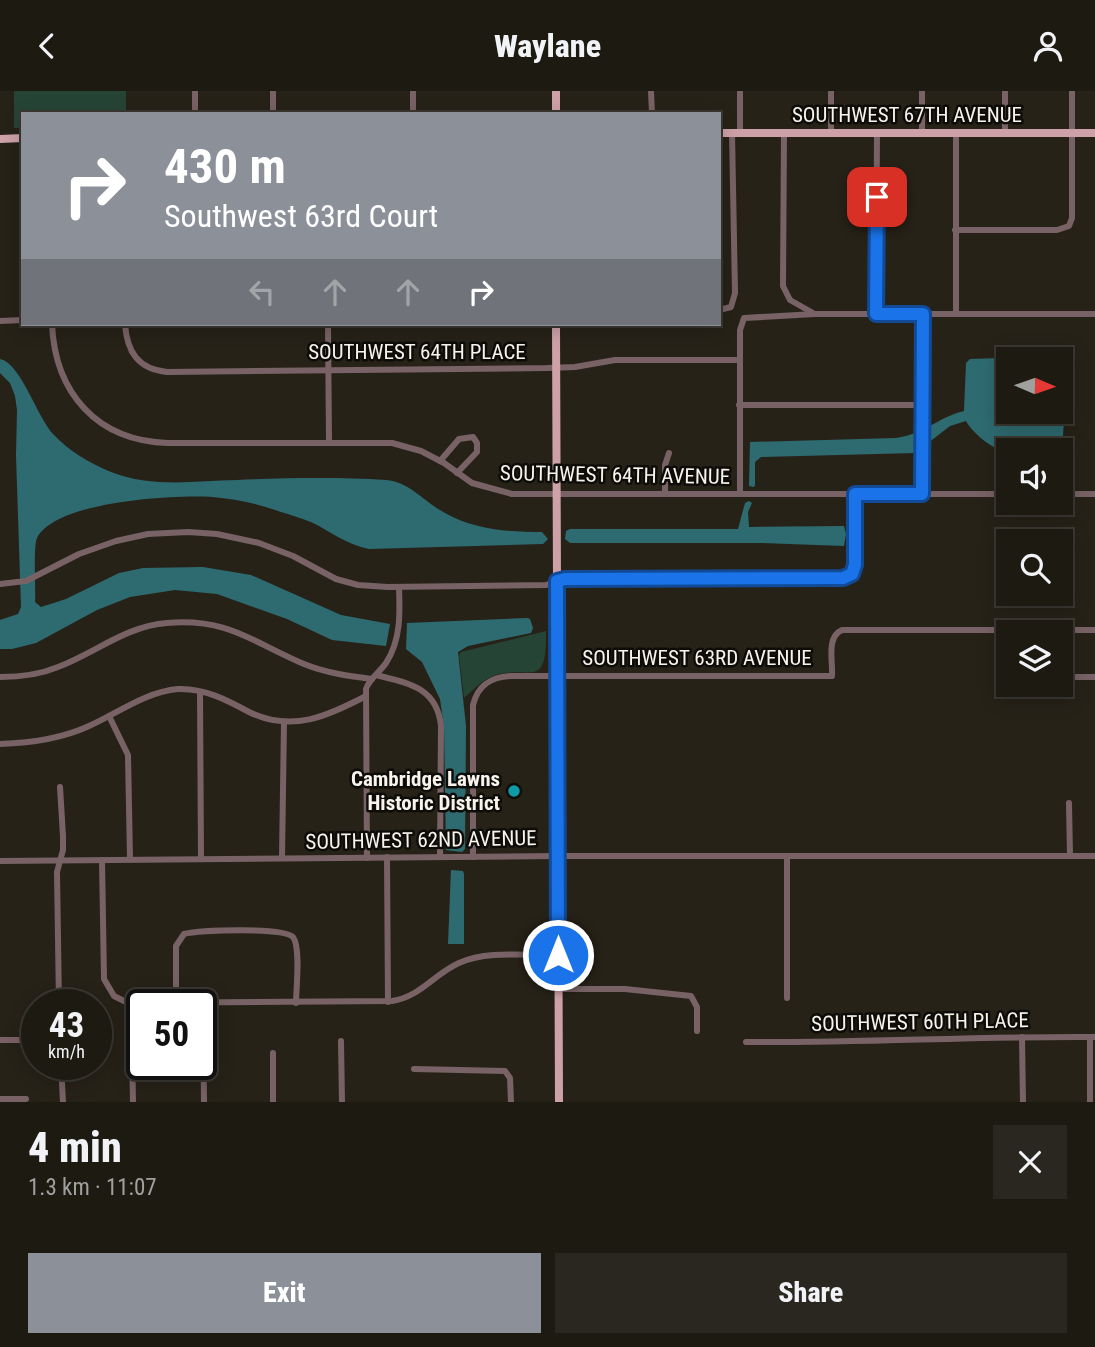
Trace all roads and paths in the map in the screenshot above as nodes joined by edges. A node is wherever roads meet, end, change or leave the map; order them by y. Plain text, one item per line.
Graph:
1 (195, 91) edge
2 (273, 91) edge
3 (413, 91) edge
4 (556, 91) edge
5 (651, 91) edge
6 (740, 91) edge
7 (831, 91) edge
8 (922, 91) edge
9 (1005, 91) edge
10 (1072, 91) edge
11 (195, 112) edge
12 (273, 112) edge
13 (413, 112) edge
14 (556, 112) edge
15 (652, 112) edge
16 (877, 132) junction
17 (922, 132) junction
18 (956, 132) junction
19 (721, 133) edge
20 (736, 133) junction
21 (784, 133) junction
22 (831, 133) junction
23 (1005, 133) junction
24 (1072, 133) junction
25 (1095, 133) edge
26 (21, 138) edge
27 (0, 139) edge
28 (955, 230) junction
29 (721, 310) edge
30 (815, 314) junction
31 (876, 314) junction
32 (923, 314) junction
33 (956, 314) junction
34 (1095, 314) edge
35 (21, 320) edge
36 (0, 321) edge
37 (52, 326) edge
38 (125, 326) edge
39 (328, 326) edge
40 (556, 326) edge
41 (740, 360) junction
42 (556, 368) junction
43 (328, 370) junction
44 (739, 405) junction
45 (923, 405) junction
46 (329, 442) junction
47 (668, 453) dead end
48 (440, 461) junction
49 (457, 473) junction
50 (556, 494) junction
51 (665, 494) junction
52 (740, 494) junction
53 (855, 494) junction
54 (922, 494) junction
55 (996, 494) edge
56 (1073, 494) edge
57 (1095, 494) edge
58 (557, 581) junction
59 (0, 584) edge
60 (399, 587) junction
61 (1095, 630) edge
62 (557, 676) junction
63 (0, 677) edge
64 (374, 677) junction
65 (1073, 677) edge
66 (1095, 677) edge
67 (200, 692) junction
68 (366, 696) junction
69 (109, 716) junction
70 (284, 722) junction
71 (0, 744) edge
72 (60, 787) dead end
73 (1069, 803) dead end
74 (557, 856) junction
75 (787, 856) junction
76 (1070, 856) junction
77 (1095, 856) edge
78 (387, 857) junction
79 (440, 857) junction
80 (473, 857) junction
81 (282, 858) junction
82 (367, 858) junction
83 (130, 859) junction
84 (201, 859) junction
85 (61, 860) junction
86 (102, 860) junction
87 (0, 861) edge
88 (558, 955) junction
89 (59, 989) edge
90 (176, 989) edge
91 (558, 989) junction
92 (787, 998) dead end
93 (126, 1002) edge
94 (388, 1002) junction
95 (296, 1003) junction
96 (217, 1004) edge
97 (697, 1031) dead end
98 (1022, 1037) junction
99 (1092, 1037) edge
100 (0, 1040) edge
101 (21, 1040) edge
102 (341, 1041) dead end
103 (746, 1042) dead end
104 (274, 1052) dead end
105 (414, 1069) dead end
106 (62, 1080) edge
107 (133, 1080) edge
108 (204, 1080) edge
109 (0, 1099) edge
110 (26, 1099) dead end
111 (63, 1102) edge
112 (133, 1102) edge
113 (204, 1102) edge
114 (274, 1102) edge
115 (342, 1102) edge
116 (511, 1102) edge
117 (559, 1102) edge
118 (1023, 1102) edge
119 (1090, 1102) edge

1 - 11 street
2 - 12 street
3 - 13 street
4 - 14 main road
5 - 15 street
6 - 20 street
7 - 22 street
8 - 17 street
9 - 23 street
10 - 24 street
16 - 17 main road, SOUTHWEST 67TH AVENUE
16 - 22 main road, SOUTHWEST 67TH AVENUE
16 - 31 street
17 - 18 main road, SOUTHWEST 67TH AVENUE
18 - 23 main road, SOUTHWEST 67TH AVENUE
18 - 28 street
19 - 20 main road, SOUTHWEST 67TH AVENUE
20 - 21 main road, SOUTHWEST 67TH AVENUE
20 - 29 street
21 - 22 main road, SOUTHWEST 67TH AVENUE
21 - 30 street
23 - 24 main road, SOUTHWEST 67TH AVENUE
24 - 25 main road, SOUTHWEST 67TH AVENUE
24 - 28 street
26 - 27 main road
28 - 33 street
30 - 31 street
30 - 41 street
31 - 32 street
32 - 33 street
32 - 45 street
33 - 34 street
35 - 36 street
37 - 46 street, SOUTHWEST 64TH AVENUE
38 - 43 street, SOUTHWEST 64TH PLACE
39 - 43 street
40 - 42 main road
41 - 42 street, SOUTHWEST 64TH PLACE
41 - 44 street
42 - 43 street, SOUTHWEST 64TH PLACE
42 - 50 main road
43 - 46 street
44 - 45 street
44 - 52 street
45 - 54 street
46 - 48 street, SOUTHWEST 64TH AVENUE
47 - 51 street
48 - 49 street, SOUTHWEST 64TH AVENUE
48 - 49 street
49 - 50 street, SOUTHWEST 64TH AVENUE
50 - 51 street, SOUTHWEST 64TH AVENUE
50 - 58 main road
51 - 52 street, SOUTHWEST 64TH AVENUE
52 - 53 street, SOUTHWEST 64TH AVENUE
53 - 54 street, SOUTHWEST 64TH AVENUE
53 - 58 street
54 - 55 street, SOUTHWEST 64TH AVENUE
56 - 57 street
58 - 60 street
58 - 62 main road
59 - 60 street
60 - 64 street
61 - 62 street, SOUTHWEST 63RD AVENUE
62 - 74 main road
62 - 80 street, SOUTHWEST 63RD AVENUE
63 - 64 street
64 - 68 street
64 - 79 street
65 - 66 street
67 - 69 street
67 - 70 street
67 - 84 street
68 - 70 street
68 - 82 street
69 - 71 street
69 - 83 street
70 - 81 street
72 - 85 street
73 - 76 street
74 - 75 street, SOUTHWEST 62ND AVENUE
74 - 80 street, SOUTHWEST 62ND AVENUE
74 - 88 main road
75 - 76 street, SOUTHWEST 62ND AVENUE
75 - 92 street
76 - 77 street, SOUTHWEST 62ND AVENUE
78 - 79 street, SOUTHWEST 62ND AVENUE
78 - 82 street, SOUTHWEST 62ND AVENUE
78 - 94 street
79 - 80 street, SOUTHWEST 62ND AVENUE
81 - 82 street, SOUTHWEST 62ND AVENUE
81 - 84 street, SOUTHWEST 62ND AVENUE
83 - 84 street, SOUTHWEST 62ND AVENUE
83 - 86 street, SOUTHWEST 62ND AVENUE
85 - 86 street, SOUTHWEST 62ND AVENUE
85 - 87 street, SOUTHWEST 62ND AVENUE
85 - 89 street
86 - 93 street
88 - 91 main road
88 - 94 street
90 - 95 street
91 - 97 street
91 - 117 main road
94 - 95 street
95 - 96 street
98 - 99 street, SOUTHWEST 60TH PLACE
98 - 103 street, SOUTHWEST 60TH PLACE
98 - 118 street
99 - 119 street
100 - 101 street
102 - 115 street
104 - 114 street
105 - 116 street
106 - 111 street
107 - 112 street
108 - 113 street
109 - 110 street

